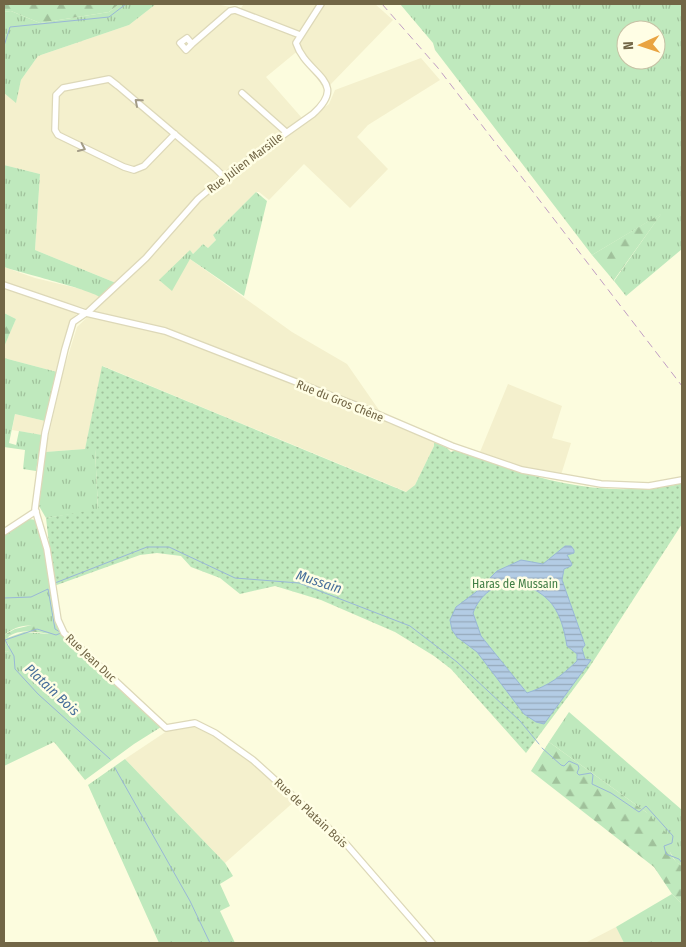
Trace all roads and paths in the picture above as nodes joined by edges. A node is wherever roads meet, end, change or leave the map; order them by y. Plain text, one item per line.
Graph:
1 (321, 4) edge
2 (300, 35) junction
3 (192, 44) dead end
4 (242, 93) dead end
5 (286, 132) junction
6 (174, 134) junction
7 (224, 176) junction
8 (4, 285) edge
9 (87, 312) junction
10 (682, 480) edge
11 (36, 511) junction
12 (4, 532) edge
13 (166, 728) joint
14 (432, 943) edge

1 - 2 street
2 - 3 street
2 - 5 street, Rue Julien Marsille
4 - 5 street
5 - 7 street, Rue Julien Marsille
6 -> 6 street
6 - 7 street
7 - 9 street, Rue Julien Marsille
8 - 9 street, Rue du Gros Chêne
9 - 10 street, Rue du Gros Chêne
9 - 11 street, Rue Jean Duc
11 - 12 street
11 - 13 street, Rue Jean Duc
13 - 14 street, Rue de Platain Bois

